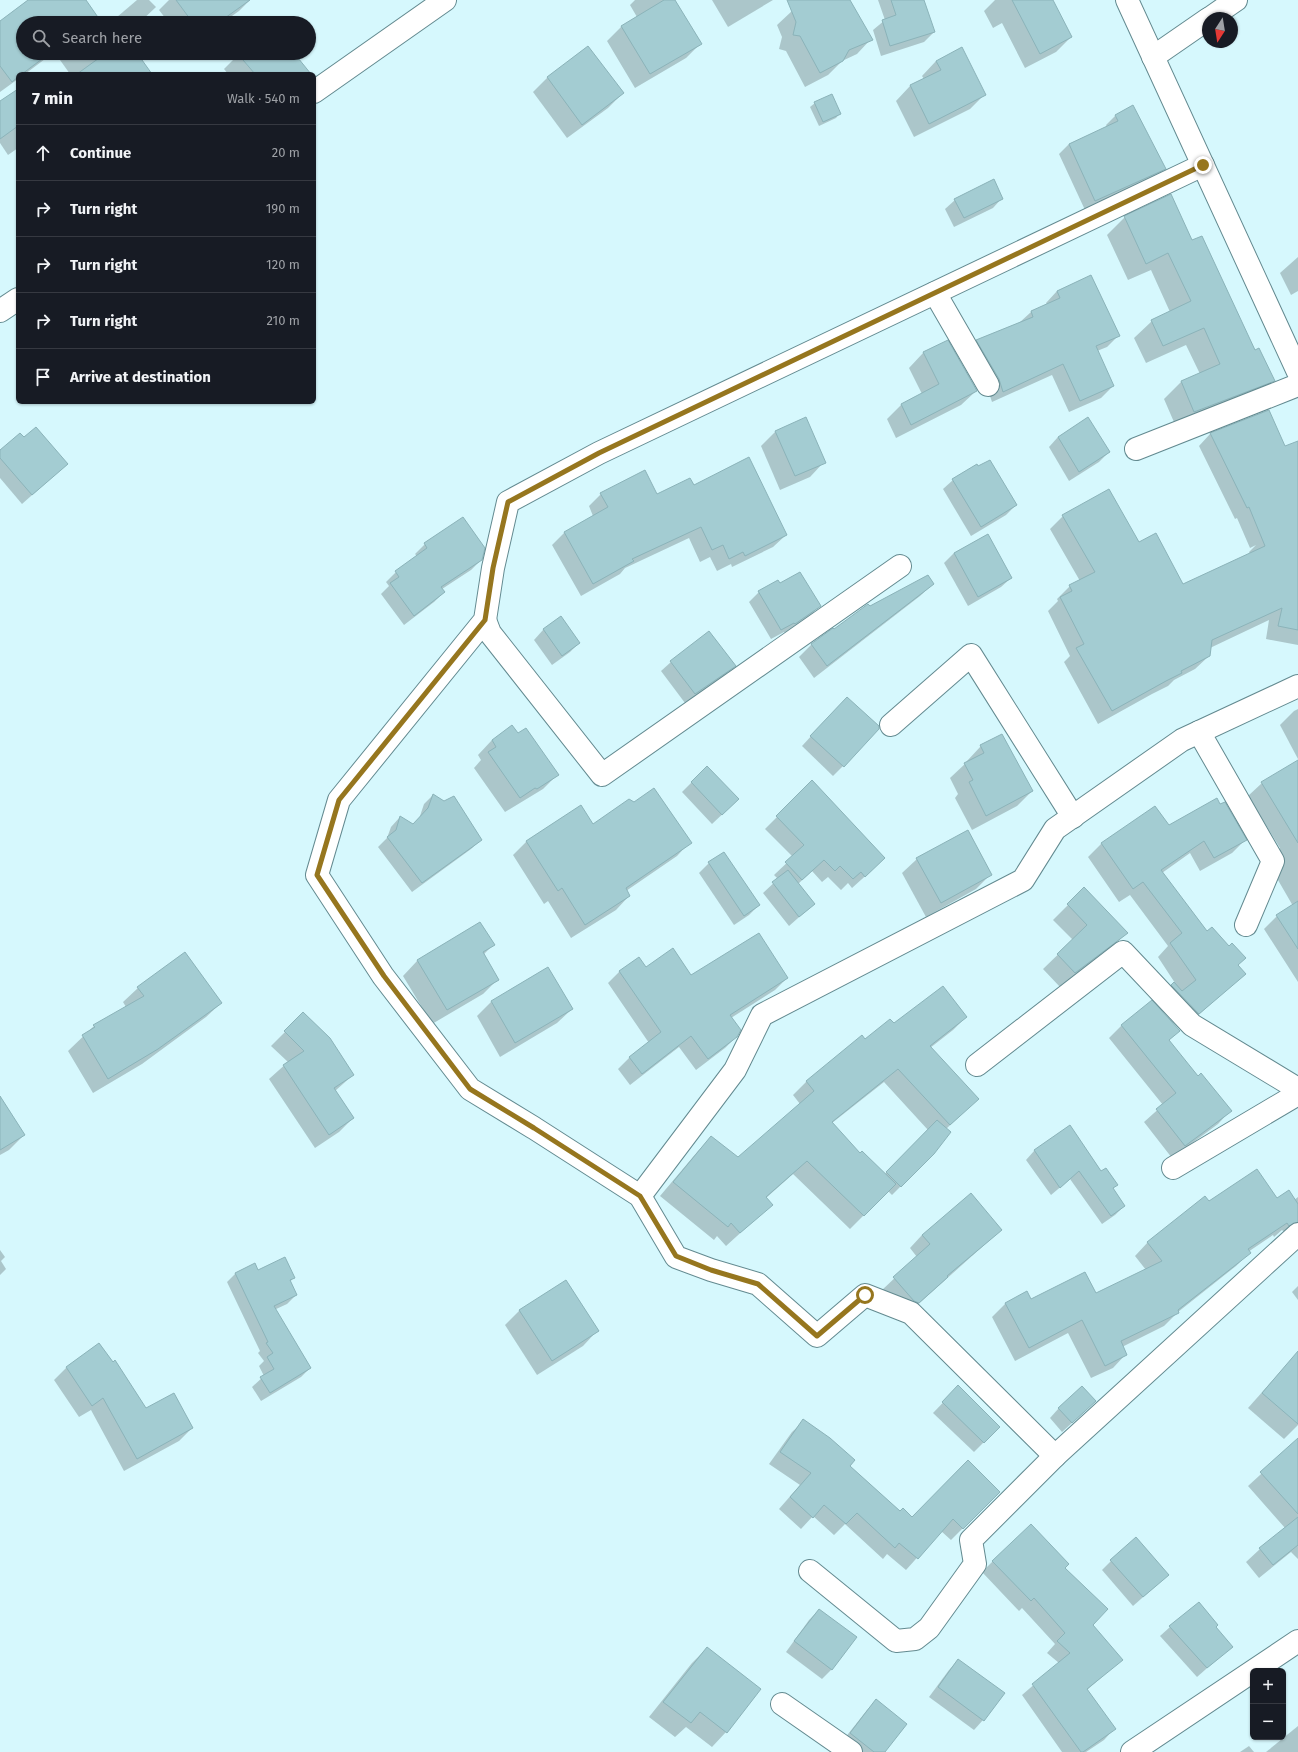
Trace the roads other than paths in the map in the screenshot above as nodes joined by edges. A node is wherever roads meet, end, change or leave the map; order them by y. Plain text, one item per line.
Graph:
1 (445, 0) edge
2 (1127, 0) edge
3 (1236, 0) edge
4 (1219, 12) edge
5 (1202, 24) edge
6 (1153, 57) junction
7 (316, 91) edge
8 (1203, 165) junction
9 (935, 293) junction
10 (16, 300) edge
11 (0, 311) edge
12 (1298, 372) edge
13 (988, 385) dead end
14 (1298, 386) edge
15 (1136, 449) dead end
16 (900, 566) dead end
17 (485, 620) junction
18 (1298, 686) edge
19 (892, 725) dead end
20 (1199, 732) junction
21 (1073, 817) junction
22 (1246, 925) dead end
23 (977, 1065) dead end
24 (1298, 1089) edge
25 (1298, 1094) edge
26 (1173, 1168) dead end
27 (640, 1196) junction
28 (1298, 1234) edge
29 (1055, 1456) junction
30 (810, 1571) dead end
31 (1298, 1641) edge
32 (782, 1704) dead end
33 (850, 1752) edge
34 (1132, 1752) edge

1 - 7 main road
2 - 6 main road
3 - 4 main road
5 - 6 main road
6 - 8 main road
8 - 9 main road
8 - 12 main road
9 - 13 main road
9 - 17 main road
10 - 11 main road
14 - 15 main road
16 - 17 main road
17 - 27 main road
18 - 20 main road
19 - 21 main road
20 - 21 main road
20 - 22 main road
21 - 27 main road
23 - 24 main road
25 - 26 main road
27 - 29 main road
28 - 29 main road
29 - 30 main road
31 - 34 main road
32 - 33 main road

